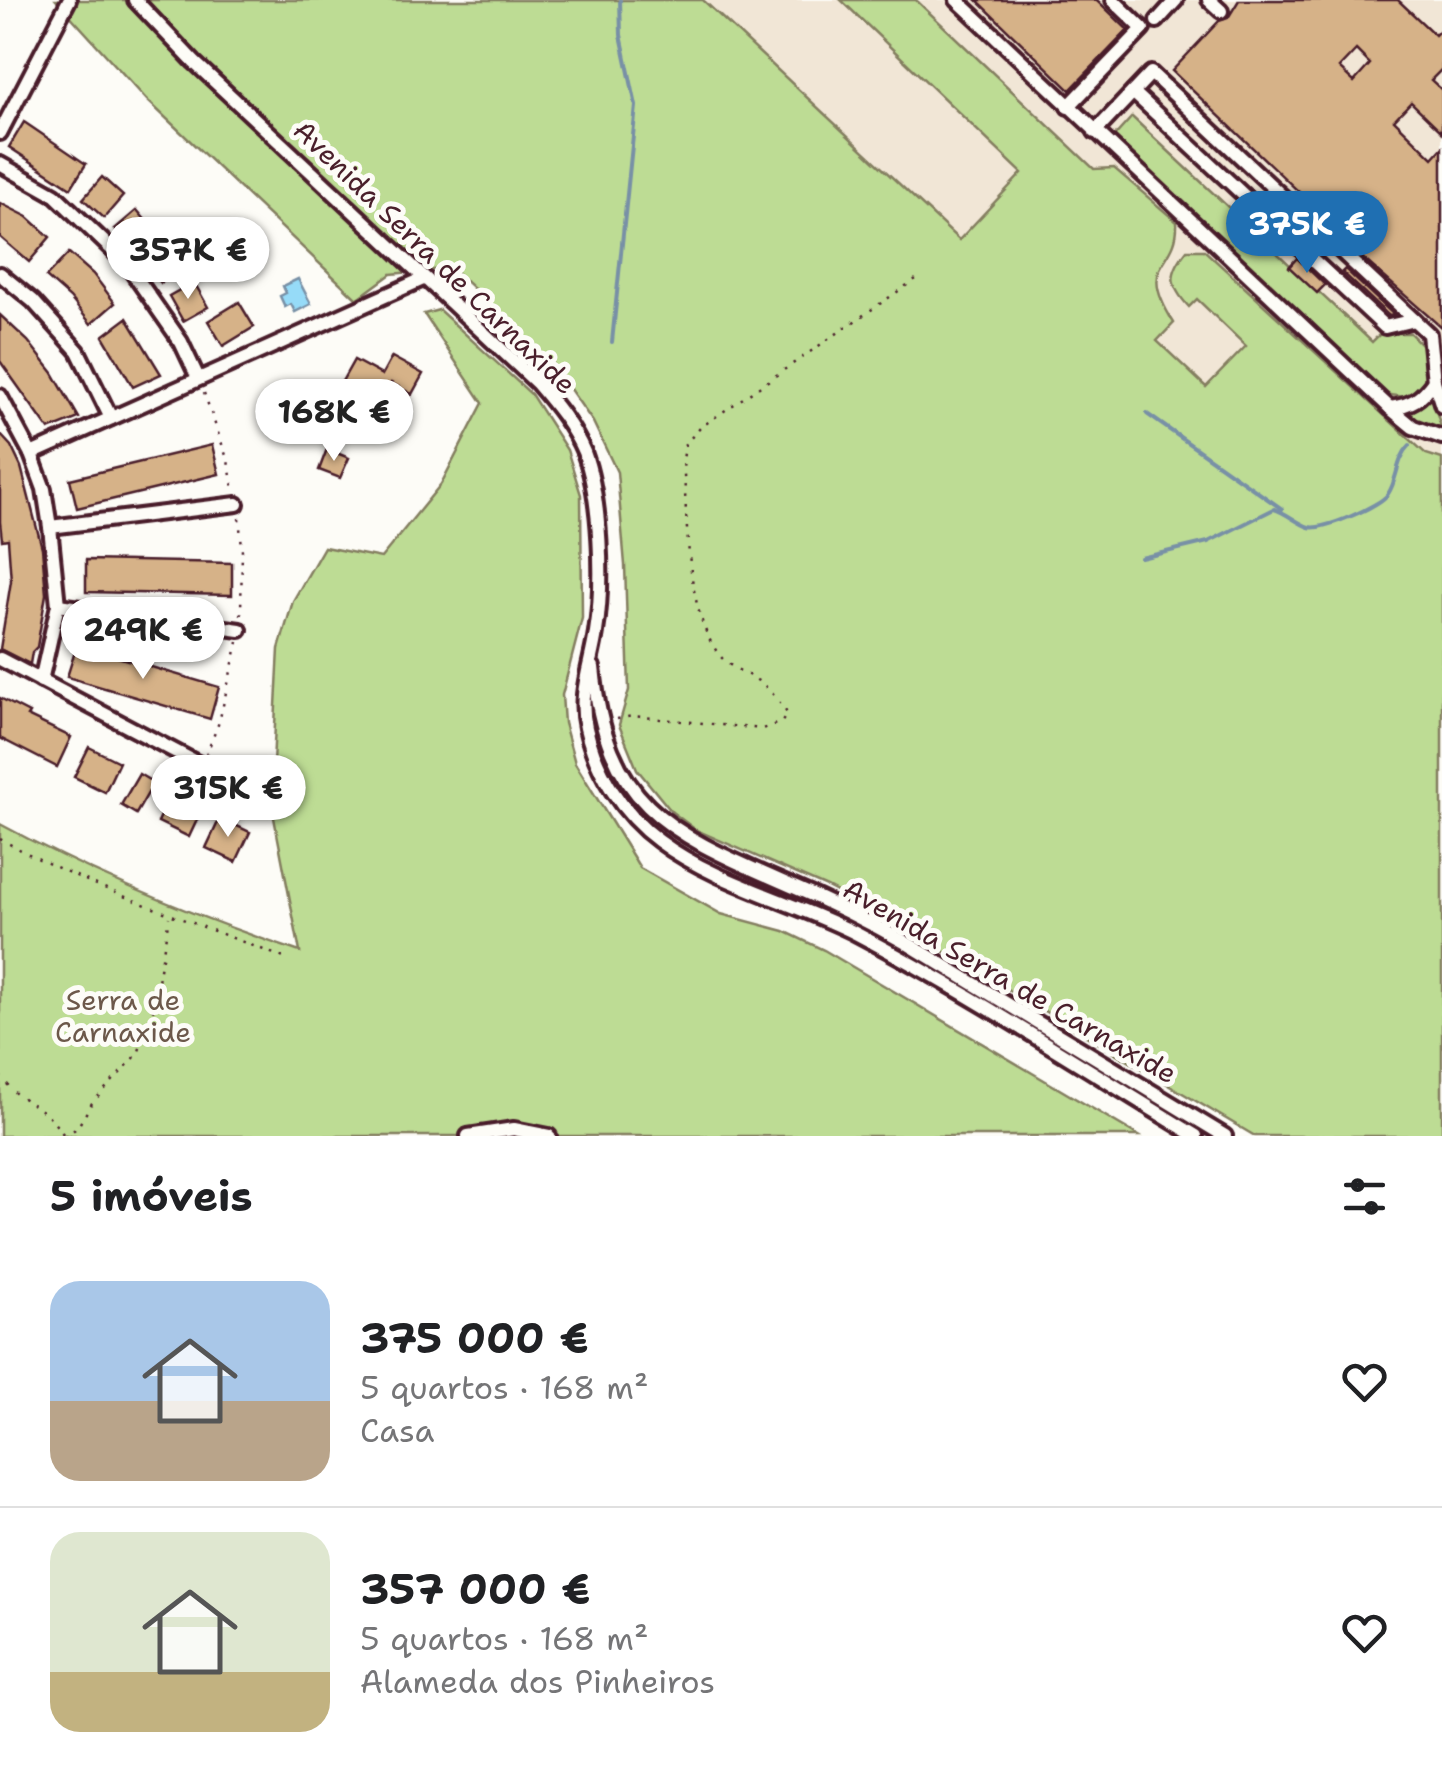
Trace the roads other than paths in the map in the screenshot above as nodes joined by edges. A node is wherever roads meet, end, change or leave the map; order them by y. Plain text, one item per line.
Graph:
1 (69, 0) edge
2 (135, 0) edge
3 (958, 0) edge
4 (1113, 0) edge
5 (1176, 0) edge
6 (1210, 0) edge
7 (1221, 11) dead end
8 (1156, 21) dead end
9 (1133, 92) junction
10 (1068, 107) junction
11 (0, 132) edge
12 (1095, 132) junction
13 (0, 164) edge
14 (1340, 251) junction
15 (1323, 270) junction
16 (0, 274) edge
17 (423, 279) junction
18 (1414, 320) junction
19 (198, 378) junction
20 (1434, 381) junction
21 (0, 396) edge
22 (1442, 406) edge
23 (1390, 408) junction
24 (111, 418) junction
25 (1442, 437) edge
26 (31, 454) junction
27 (237, 504) road end
28 (50, 527) junction
29 (58, 605) junction
30 (240, 630) road end
31 (0, 659) edge
32 (592, 660) junction
33 (41, 681) junction
34 (258, 795) dead end
35 (468, 1136) edge
36 (549, 1136) edge
37 (1196, 1136) edge
38 (1225, 1136) edge

1 - 11 street
2 - 17 street, Avenida Serra de Carnaxide
3 - 10 street
4 - 10 street
5 - 8 street
6 - 7 street
9 - 12 street
9 - 14 street
9 - 15 street
10 - 12 street
12 - 23 street
13 - 19 street
14 - 15 street
14 - 18 street
15 - 18 street
16 - 24 street
17 - 19 street
17 - 32 street, Avenida Serra de Carnaxide
18 - 20 street
19 - 24 street
20 - 22 street
20 - 23 street
21 - 26 street
23 - 25 street
24 - 26 street
26 - 28 street
27 - 28 street
28 - 29 street
29 - 30 street
29 - 33 street
31 - 33 street
32 - 37 street, Avenida Serra de Carnaxide
32 - 38 street, Avenida Serra de Carnaxide
33 - 34 street
35 - 36 street

